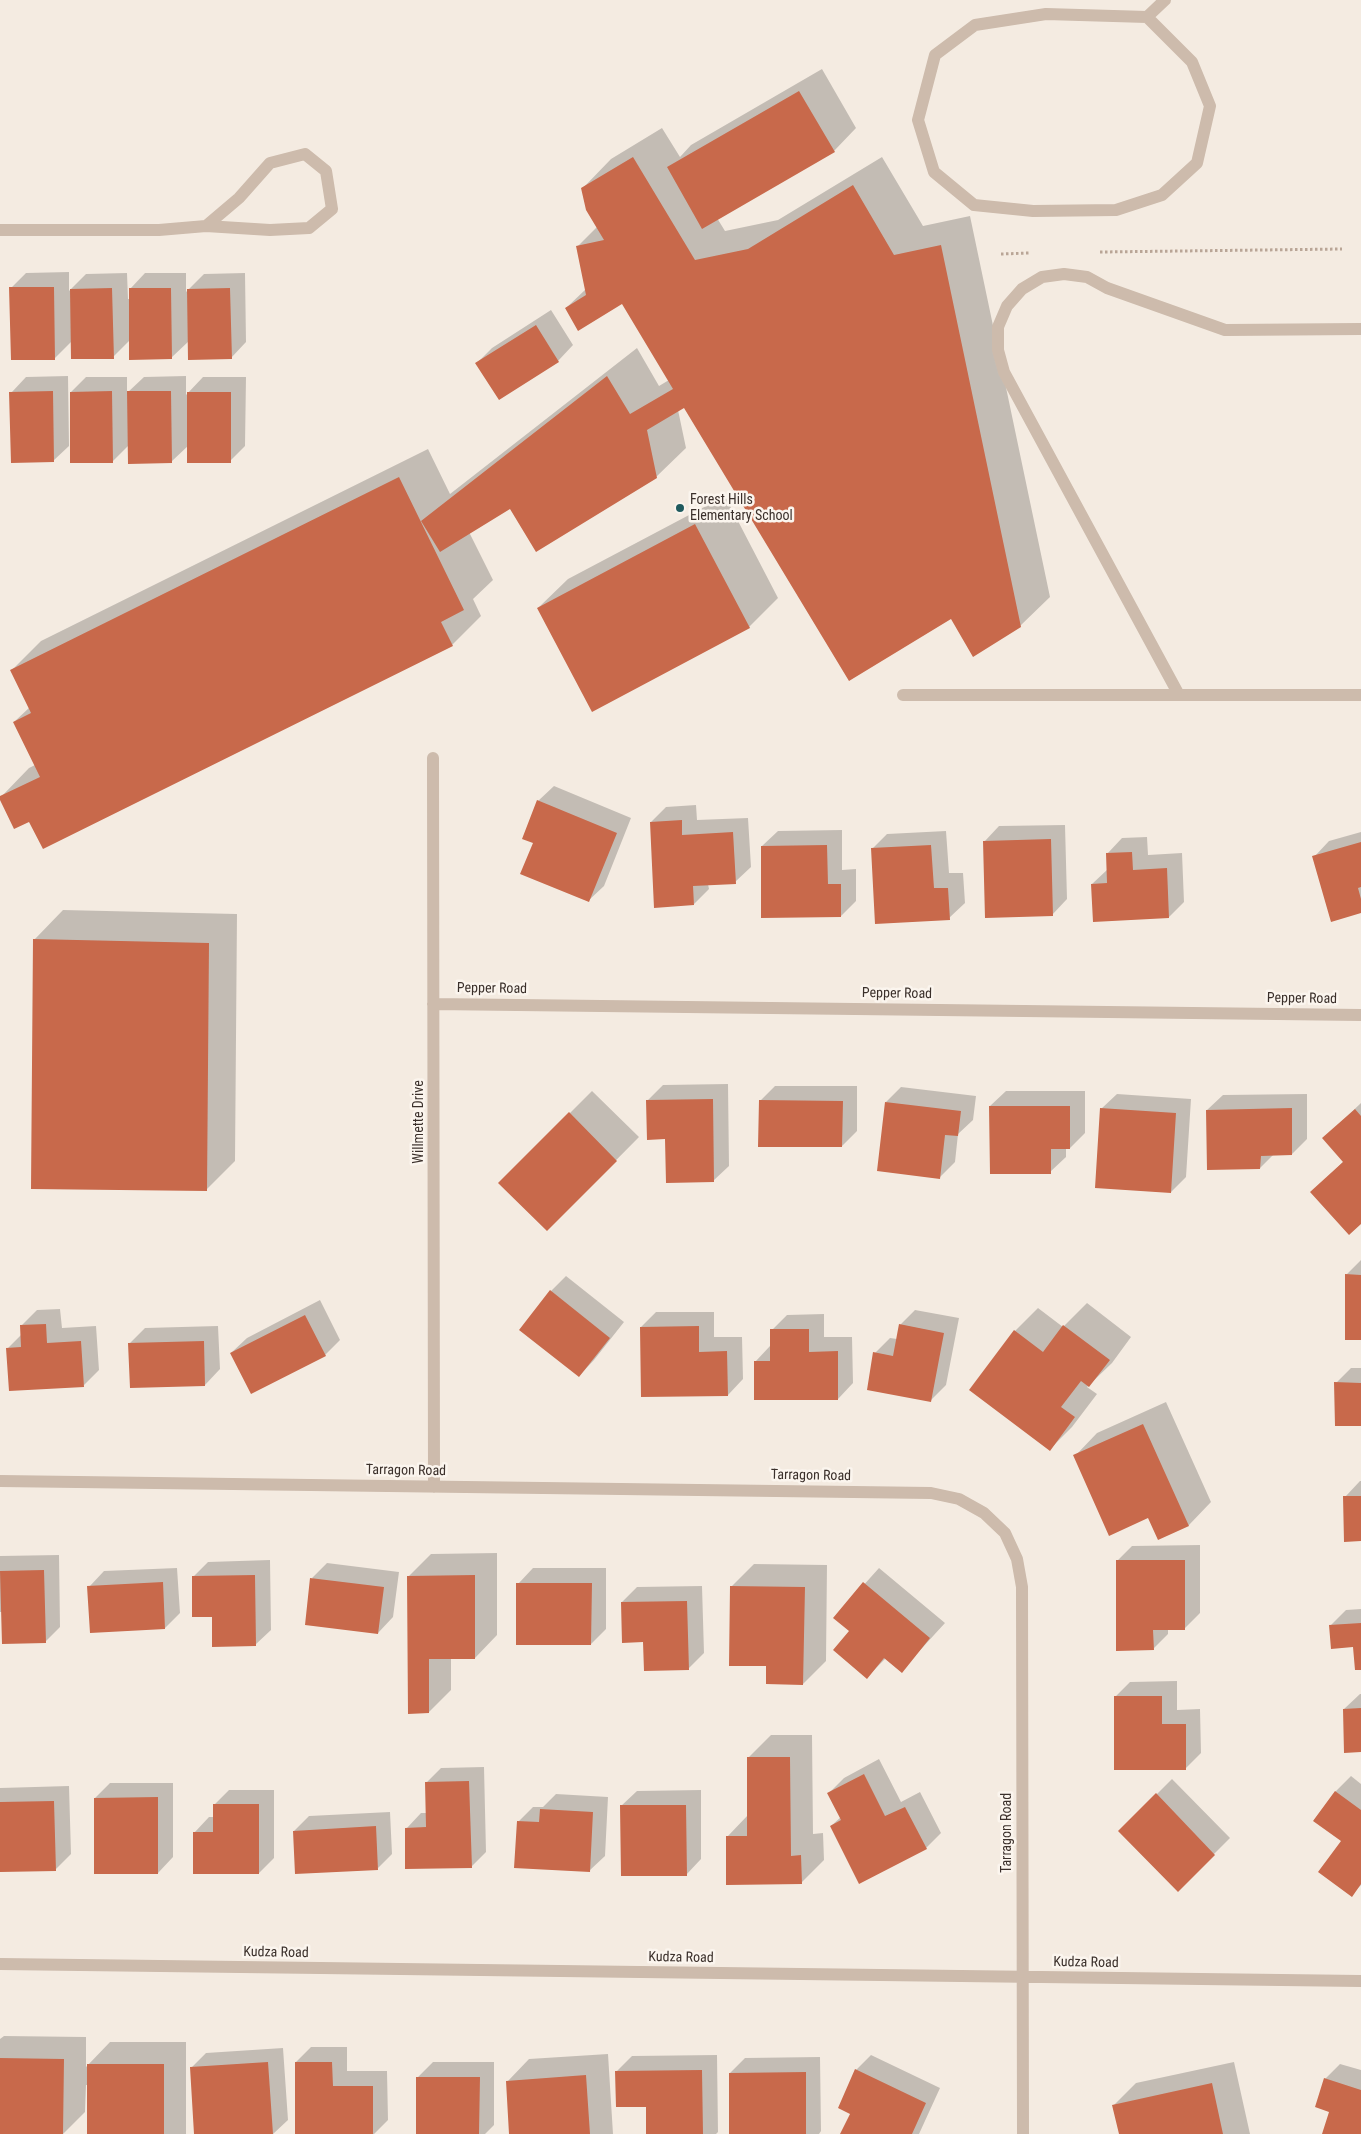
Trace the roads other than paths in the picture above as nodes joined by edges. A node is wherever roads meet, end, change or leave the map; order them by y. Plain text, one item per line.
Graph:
1 (1165, 0) edge
2 (1147, 17) junction
3 (206, 226) junction
4 (0, 230) edge
5 (1361, 329) edge
6 (902, 695) dead end
7 (1178, 695) junction
8 (1361, 695) edge
9 (433, 758) dead end
10 (433, 1004) junction
11 (1361, 1015) edge
12 (0, 1481) edge
13 (434, 1487) junction
14 (0, 1964) edge
15 (1023, 1977) junction
16 (1361, 1981) edge
17 (1023, 2134) edge

1 - 2 street
2 - 2 street
3 - 3 street
3 - 4 street
5 - 7 street
6 - 7 street
7 - 8 street
9 - 10 street, Willmette Drive
10 - 11 street, Pepper Road
10 - 13 street, Willmette Drive
12 - 13 street, Tarragon Road
13 - 15 street, Tarragon Road
14 - 15 street, Kudza Road
15 - 16 street, Kudza Road
15 - 17 street, Tarragon Road

